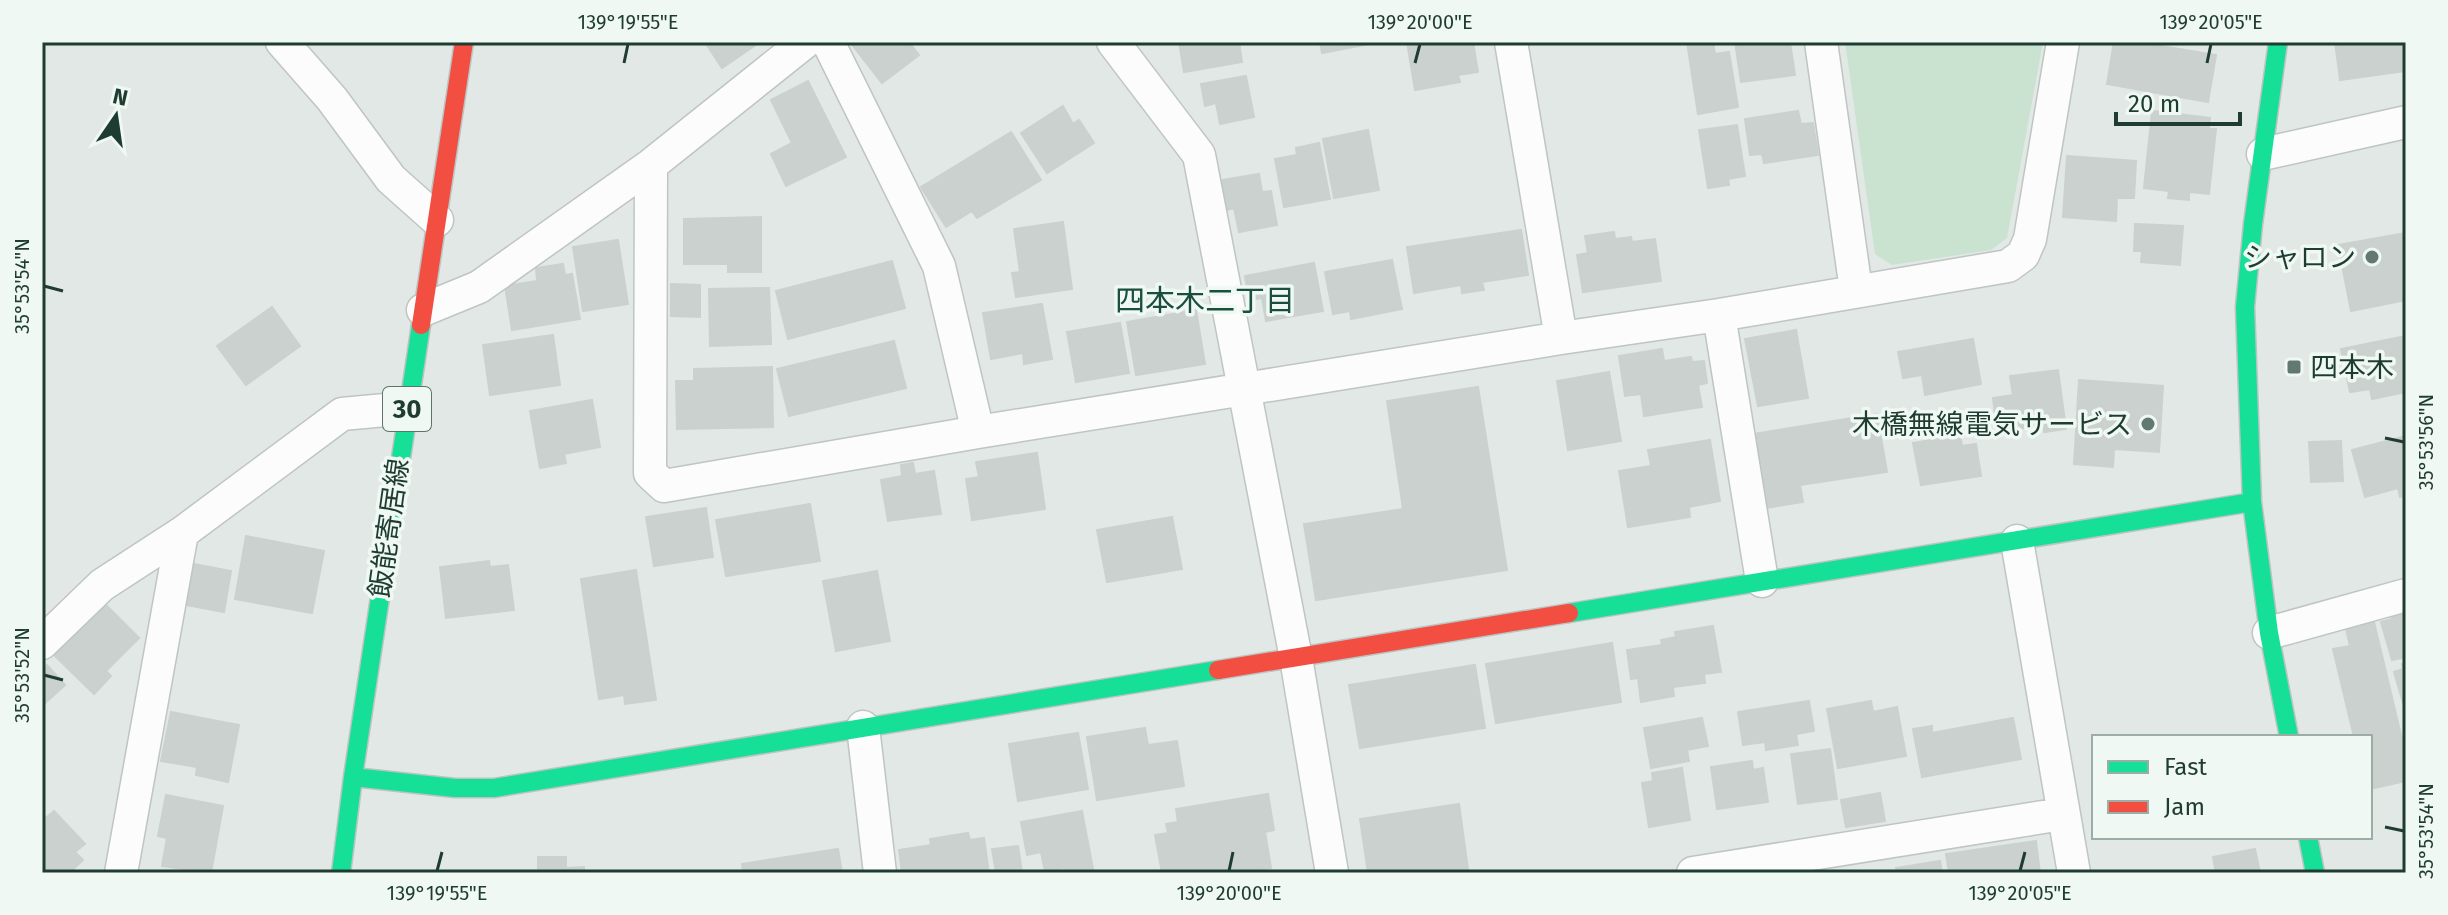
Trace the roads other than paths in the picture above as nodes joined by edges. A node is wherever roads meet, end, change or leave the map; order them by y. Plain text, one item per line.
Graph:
1 (282, 42) edge
2 (464, 42) edge
3 (805, 42) edge
4 (828, 42) edge
5 (1113, 42) edge
6 (1511, 42) edge
7 (1821, 42) edge
8 (2063, 42) edge
9 (2278, 42) edge
10 (2406, 122) edge
11 (2263, 154) junction
12 (651, 165) junction
13 (437, 220) junction
14 (1856, 290) junction
15 (423, 310) junction
16 (1719, 315) junction
17 (1561, 338) junction
18 (1243, 390) junction
19 (407, 408) junction
20 (978, 432) junction
21 (2252, 502) junction
22 (182, 533) junction
23 (2017, 541) junction
24 (1762, 581) junction
25 (2406, 595) edge
26 (2269, 633) junction
27 (42, 643) edge
28 (1296, 658) junction
29 (863, 727) junction
30 (2289, 735) edge
31 (353, 777) junction
32 (2062, 814) junction
33 (2308, 839) edge
34 (1836, 862) edge
35 (121, 873) edge
36 (341, 873) edge
37 (880, 873) edge
38 (1332, 873) edge
39 (1693, 873) edge
40 (2074, 873) edge
41 (2315, 873) edge

1 - 13 street
2 - 13 street, 飯能寄居線 / 30
3 - 12 street
4 - 20 street
5 - 18 street
6 - 17 street
7 - 14 street
8 - 14 street
9 - 11 street
10 - 11 street
11 - 21 street
12 - 15 street
12 - 20 street
13 - 15 street, 飯能寄居線 / 30
14 - 16 street
15 - 19 street, 飯能寄居線 / 30
16 - 17 street
16 - 24 street
17 - 18 street
18 - 20 street
18 - 28 street
19 - 22 street
19 - 31 street, 飯能寄居線 / 30
21 - 23 street
21 - 26 street
22 - 27 street
22 - 35 street
23 - 24 street
23 - 32 street
24 - 28 street
25 - 26 street
26 - 30 street
28 - 29 street
28 - 38 street
29 - 31 street
29 - 37 street
31 - 36 street, 飯能寄居線 / 30
32 - 34 street
32 - 40 street
33 - 41 street
34 - 39 street

